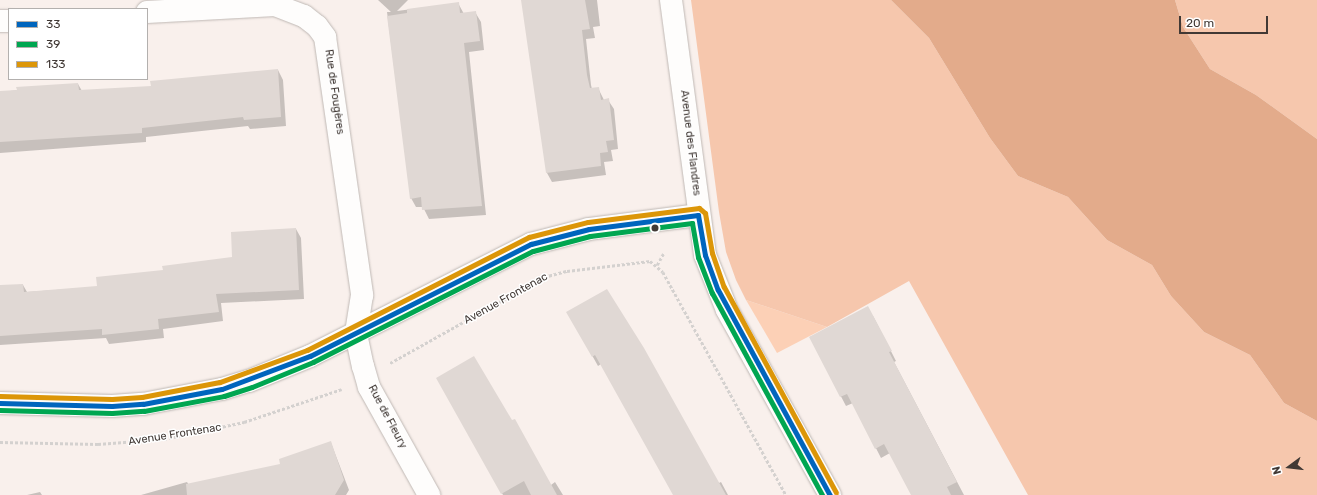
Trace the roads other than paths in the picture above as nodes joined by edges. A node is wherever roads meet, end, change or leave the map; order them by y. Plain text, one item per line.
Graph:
1 (671, 0) edge
2 (148, 12) edge
3 (698, 215) junction
4 (356, 334) junction
5 (0, 403) edge
6 (429, 495) edge
7 (830, 495) edge

1 - 3 street, Avenue des Flandres
2 - 4 street, Rue de Fougères
3 - 4 street
3 - 7 street, Avenue des Flandres
4 - 5 street
4 - 6 street, Rue de Fleury

